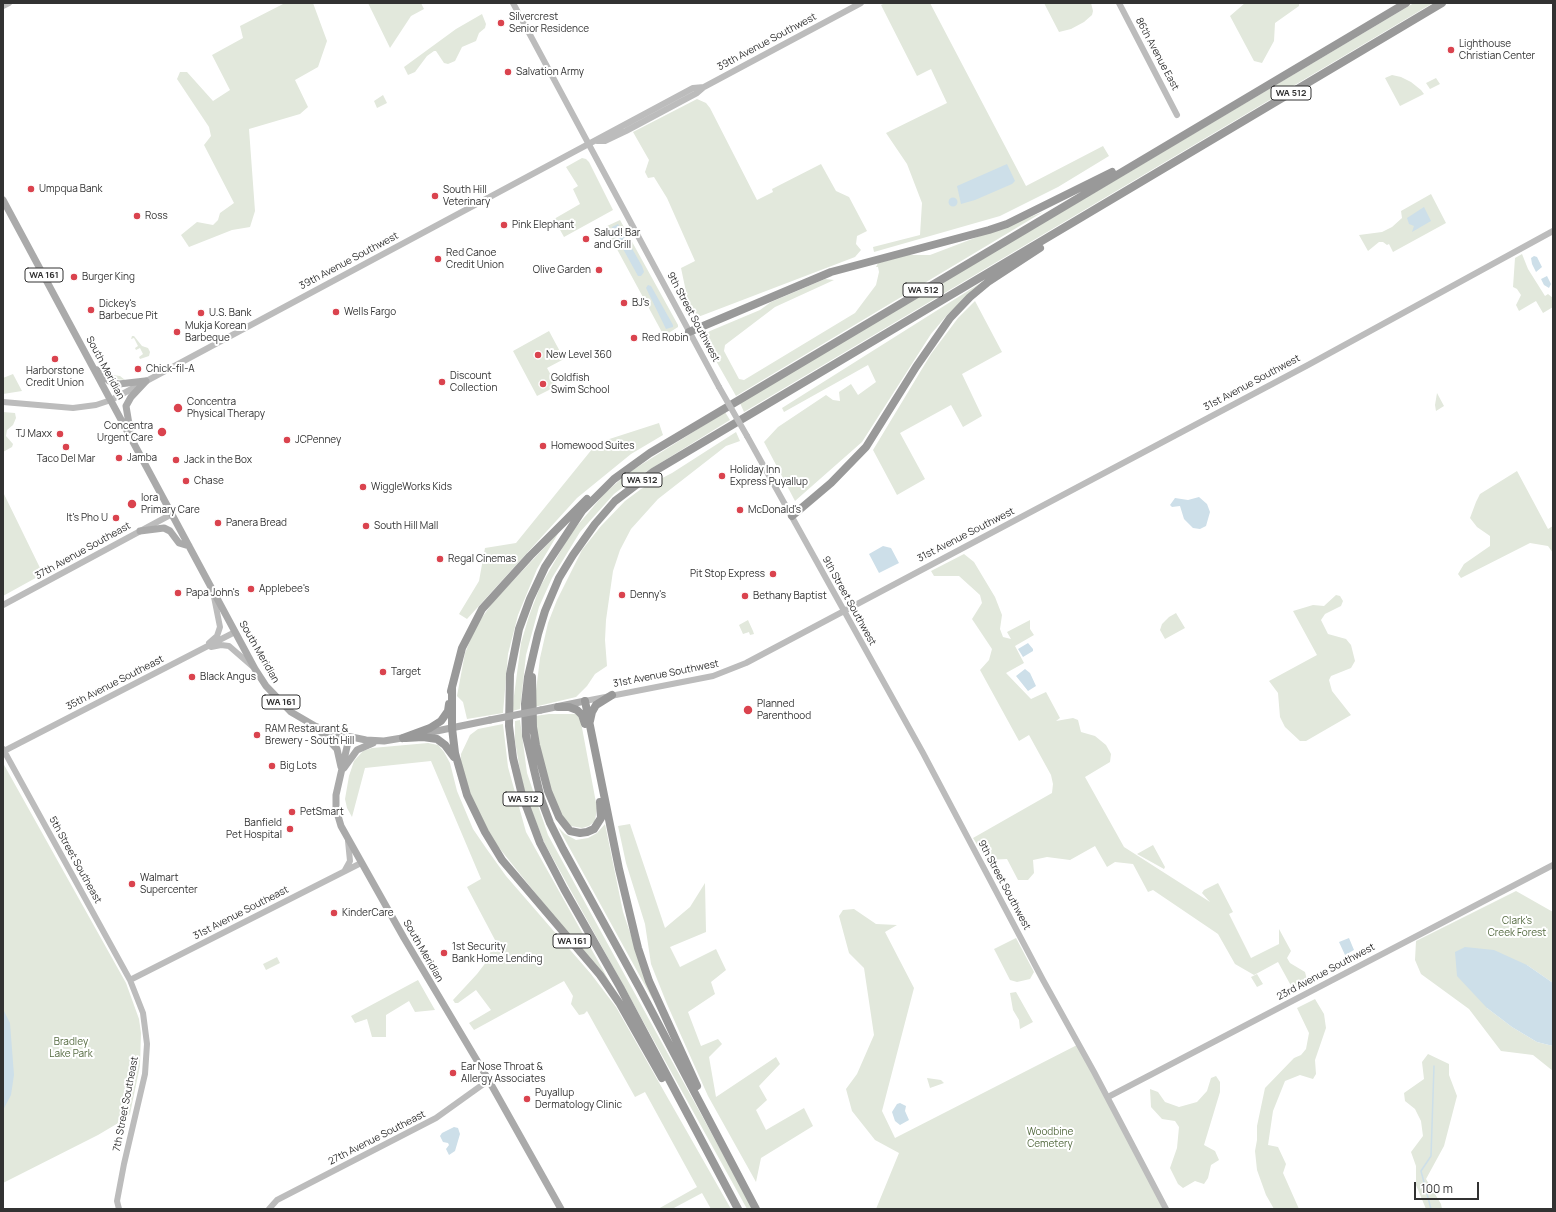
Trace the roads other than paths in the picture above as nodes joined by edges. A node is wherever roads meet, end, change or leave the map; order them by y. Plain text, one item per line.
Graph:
1 (10, 3) edge
2 (513, 3) edge
3 (861, 3) edge
4 (1119, 3) edge
5 (1406, 3) edge
6 (1442, 3) edge
7 (3, 6) edge
8 (1177, 115) dead end
9 (1196, 128) junction
10 (588, 145) junction
11 (1141, 182) junction
12 (3, 200) edge
13 (1553, 231) edge
14 (690, 332) junction
15 (90, 361) junction
16 (146, 381) junction
17 (110, 400) junction
18 (3, 402) edge
19 (132, 440) junction
20 (650, 453) junction
21 (172, 514) junction
22 (792, 516) junction
23 (140, 531) junction
24 (189, 546) junction
25 (213, 590) junction
26 (3, 605) edge
27 (844, 612) junction
28 (235, 632) junction
29 (202, 649) junction
30 (531, 659) junction
31 (255, 669) junction
32 (452, 687) junction
33 (612, 695) junction
34 (585, 701) junction
35 (558, 707) junction
36 (315, 726) junction
37 (452, 728) junction
38 (590, 734) junction
39 (349, 738) junction
40 (403, 738) junction
41 (384, 740) junction
42 (4, 750) edge
43 (459, 769) junction
44 (341, 773) junction
45 (348, 841) junction
46 (361, 863) junction
47 (1553, 865) edge
48 (344, 872) junction
49 (130, 980) junction
50 (489, 1080) junction
51 (1108, 1097) junction
52 (721, 1142) junction
53 (706, 1151) junction
54 (269, 1208) edge
55 (119, 1209) edge
56 (561, 1209) edge
57 (738, 1209) edge
58 (756, 1209) edge
59 (1166, 1209) edge

1 - 7 street
2 - 10 street, 9th Street Southwest
3 - 10 street, 39th Avenue Southwest
4 - 8 street, 86th Avenue East
5 - 9 highway, WA 512
6 - 11 highway, WA 512
9 - 14 highway
9 - 20 highway, WA 512
10 - 14 street, 9th Street Southwest
10 - 16 street, 39th Avenue Southwest
11 - 22 highway
11 - 30 highway, WA 512
12 - 15 main road, South Meridian / WA 161
13 - 27 street, 31st Avenue Southwest
14 - 22 street, 9th Street Southwest, bridge
15 - 16 main road
15 - 17 main road, South Meridian / WA 161
16 - 17 street, 39th Avenue Southwest
16 - 19 main road
17 - 18 street, 39th Avenue Southwest
17 - 19 main road, South Meridian / WA 161
19 - 21 main road, South Meridian / WA 161
20 - 32 highway
20 - 53 highway, WA 512
21 - 23 street, 37th Avenue Southeast
21 - 24 main road, South Meridian / WA 161
22 - 27 street, 9th Street Southwest
23 - 24 main road
23 - 26 street, 37th Avenue Southeast
24 - 25 main road, South Meridian / WA 161
25 - 28 main road, South Meridian / WA 161
25 - 29 street
27 - 33 street, 31st Avenue Southwest
27 - 51 street, 9th Street Southwest
28 - 29 street, 35th Avenue Southeast
28 - 31 main road, South Meridian / WA 161
29 - 31 street
29 - 42 street, 35th Avenue Southeast
30 - 35 highway
30 - 52 highway, WA 512
31 - 36 main road, South Meridian / WA 161
32 - 37 highway
32 - 40 highway
33 - 34 street, 31st Avenue Southwest
33 - 38 highway
34 - 35 main road, 31st Avenue Southwest / WA 161
34 - 38 highway
35 - 37 main road, 31st Avenue Southwest / WA 161, bridge
36 - 39 main road, South Meridian / WA 161
36 - 44 main road
37 - 40 main road, 31st Avenue Southwest / WA 161
37 - 43 highway, WA 161
38 - 52 highway
39 - 41 main road, 31st Avenue Southwest / WA 161
39 - 44 main road, South Meridian
40 - 41 main road, 31st Avenue Southwest / WA 161
40 - 43 highway
41 - 44 main road
42 - 49 street, 5th Street Southeast
43 - 53 highway, WA 161
44 - 45 main road, South Meridian
45 - 46 main road, South Meridian
45 - 48 street
46 - 48 street, 31st Avenue Southeast
46 - 50 main road, South Meridian
47 - 51 street, 23rd Avenue Southwest
48 - 49 street, 31st Avenue Southeast
49 - 55 street, 7th Street Southeast
50 - 54 street, 27th Avenue Southeast
50 - 56 main road, South Meridian
51 - 59 street, 9th Street Southwest
52 - 58 highway
53 - 57 highway, WA 161

